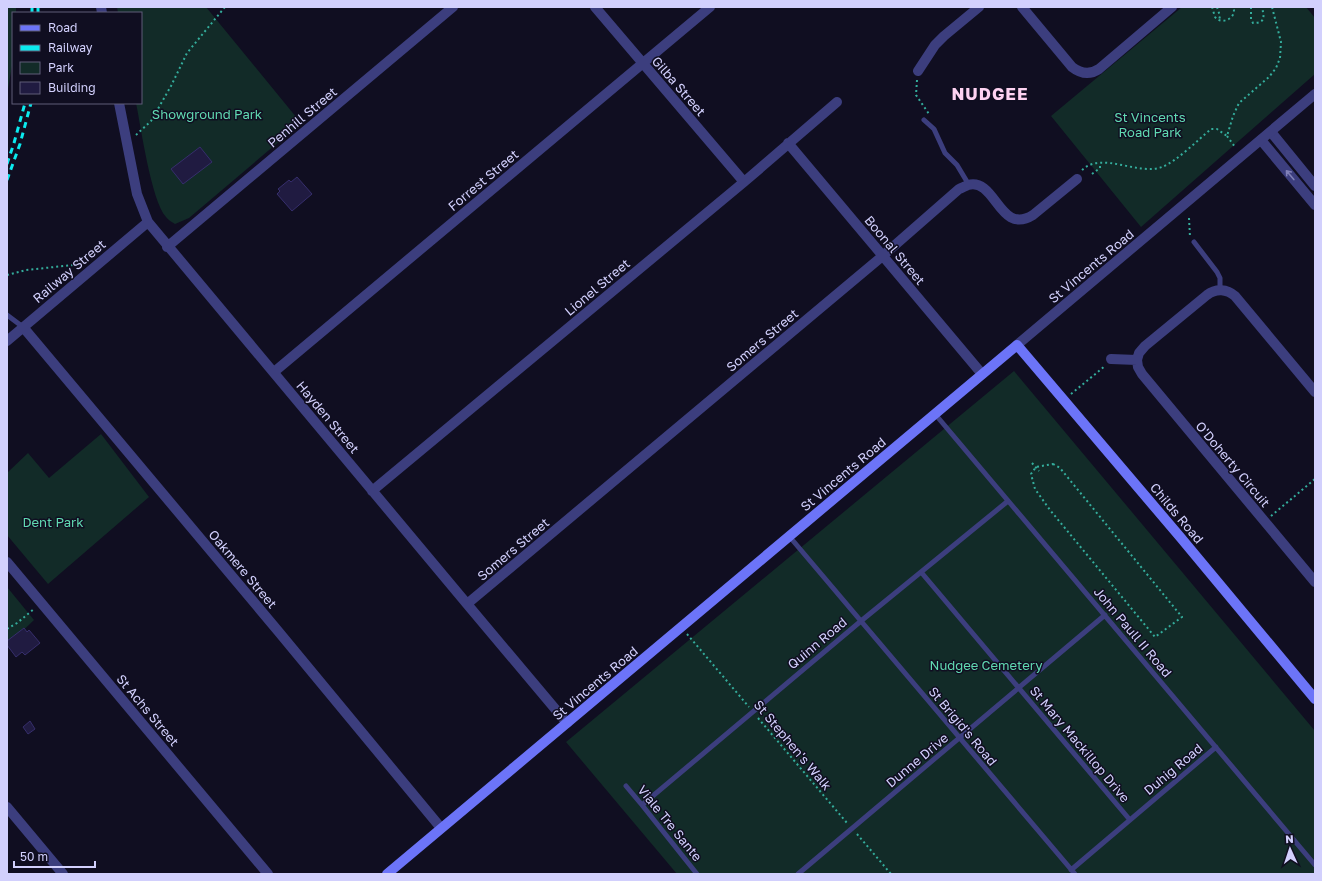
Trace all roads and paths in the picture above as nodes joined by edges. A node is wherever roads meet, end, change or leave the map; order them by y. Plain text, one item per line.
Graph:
1 (225, 7) edge
2 (454, 7) edge
3 (595, 7) edge
4 (710, 7) edge
5 (979, 7) edge
6 (1022, 7) edge
7 (1172, 7) edge
8 (1212, 7) edge
9 (1217, 7) edge
10 (1233, 7) edge
11 (1251, 7) edge
12 (1262, 7) edge
13 (1272, 7) edge
14 (1219, 20) junction
15 (642, 63) junction
16 (918, 71) joint
17 (1315, 94) edge
18 (836, 102) dead end
19 (119, 104) edge
20 (924, 120) dead end
21 (930, 126) junction
22 (1271, 132) junction
23 (135, 136) dead end
24 (1227, 136) junction
25 (1261, 140) junction
26 (788, 143) junction
27 (1235, 147) dead end
28 (1100, 163) junction
29 (1092, 174) dead end
30 (1077, 179) joint
31 (744, 182) junction
32 (969, 185) junction
33 (1315, 186) edge
34 (1315, 205) edge
35 (1188, 218) dead end
36 (148, 222) junction
37 (1194, 242) joint
38 (167, 247) junction
39 (883, 255) junction
40 (101, 261) junction
41 (7, 275) edge
42 (1220, 290) junction
43 (7, 315) edge
44 (23, 327) junction
45 (7, 341) edge
46 (1017, 345) junction
47 (1111, 359) joint
48 (1137, 360) junction
49 (274, 372) junction
50 (982, 374) junction
51 (1315, 392) edge
52 (1064, 400) junction
53 (935, 414) junction
54 (1032, 463) dead end
55 (1036, 467) junction
56 (1039, 471) dead end
57 (1315, 479) edge
58 (372, 491) junction
59 (1008, 501) junction
60 (1265, 522) junction
61 (789, 536) junction
62 (7, 562) edge
63 (921, 572) junction
64 (1315, 582) edge
65 (41, 603) junction
66 (467, 604) junction
67 (1105, 616) junction
68 (860, 621) junction
69 (681, 627) junction
70 (7, 629) edge
71 (1019, 688) junction
72 (1315, 699) edge
73 (753, 711) junction
74 (567, 723) junction
75 (960, 738) junction
76 (1216, 747) junction
77 (626, 786) dead end
78 (642, 805) junction
79 (7, 807) edge
80 (1130, 820) junction
81 (442, 828) junction
82 (853, 829) junction
83 (1315, 865) edge
84 (1073, 872) edge
85 (63, 874) edge
86 (268, 874) edge
87 (387, 874) edge
88 (697, 874) edge
89 (798, 874) edge
90 (891, 874) edge

1 - 23 path
2 - 38 street, Penhill Street
3 - 15 street, Gilba Street
4 - 15 street, Forrest Street
5 - 16 street
6 - 7 street
8 - 14 path
9 - 14 path
10 - 14 path
11 - 12 path
13 - 24 path
15 - 31 street, Gilba Street
15 - 49 street, Forrest Street
16 - 21 path
17 - 22 street, St Vincents Road
18 - 26 street, Lionel Street
19 - 36 street, Hayden Street
20 - 21 lane
21 - 32 lane
22 - 25 street, St Vincents Road
22 - 33 street
24 - 27 path
24 - 28 path
34 -> 25 street
25 - 46 street, St Vincents Road
26 - 31 street, Lionel Street
26 - 39 street, Boonal Street
28 - 29 path
28 - 30 path
30 - 32 street
31 - 58 street, Lionel Street
32 - 39 street, Somers Street
35 - 37 path
36 - 38 street, Hayden Street
36 - 40 street, Railway Street
37 - 42 lane
38 - 49 street, Hayden Street
39 - 50 street, Boonal Street
39 - 66 street, Somers Street
40 - 41 path
40 - 44 street, Railway Street
42 - 48 street
42 - 51 street
43 - 44 lane
44 - 45 street, Railway Street
44 - 81 street, Oakmere Street
46 - 50 main road, St Vincents Road
46 - 52 main road, Childs Road
47 - 48 street
47 - 52 path
48 - 60 street, O'Doherty Circuit
49 - 58 street, Hayden Street
50 - 53 main road, St Vincents Road
52 - 72 main road, Childs Road
53 - 59 lane, John Paull II Road
53 - 61 main road, St Vincents Road
54 - 55 path
55 - 55 path
55 - 56 path
57 - 60 path
58 - 66 street, Hayden Street
59 - 63 lane, Quinn Road
59 - 67 lane, John Paull II Road
60 - 64 street, O'Doherty Circuit
61 - 68 lane, St Brigid's Road
61 - 69 main road, St Vincents Road
62 - 65 street, St Achs Street
63 - 68 lane, Quinn Road
63 - 71 lane, St Mary Mackillop Drive
65 - 70 path
65 - 86 street, St Achs Street
66 - 74 street, Hayden Street
67 - 71 lane, Dunne Drive
67 - 76 lane, John Paull II Road
68 - 73 lane, Quinn Road
68 - 75 lane, St Brigid's Road
69 - 73 path, St Stephen's Walk
69 - 74 main road, St Vincents Road
71 - 75 lane, Dunne Drive
71 - 80 lane, St Mary Mackillop Drive
73 - 78 lane, Quinn Road
73 - 82 path, St Stephen's Walk
74 - 81 main road, St Vincents Road
75 - 82 lane, Dunne Drive
75 - 84 lane, St Brigid's Road
76 - 80 lane, Duhig Road
76 - 83 lane, John Paull II Road
77 - 78 lane, Viale Tre Sante
78 - 88 lane, Viale Tre Sante
79 - 85 street
80 - 84 lane, Duhig Road
81 - 87 main road, St Vincents Road
82 - 89 lane, Dunne Drive
82 - 90 path, St Stephen's Walk

